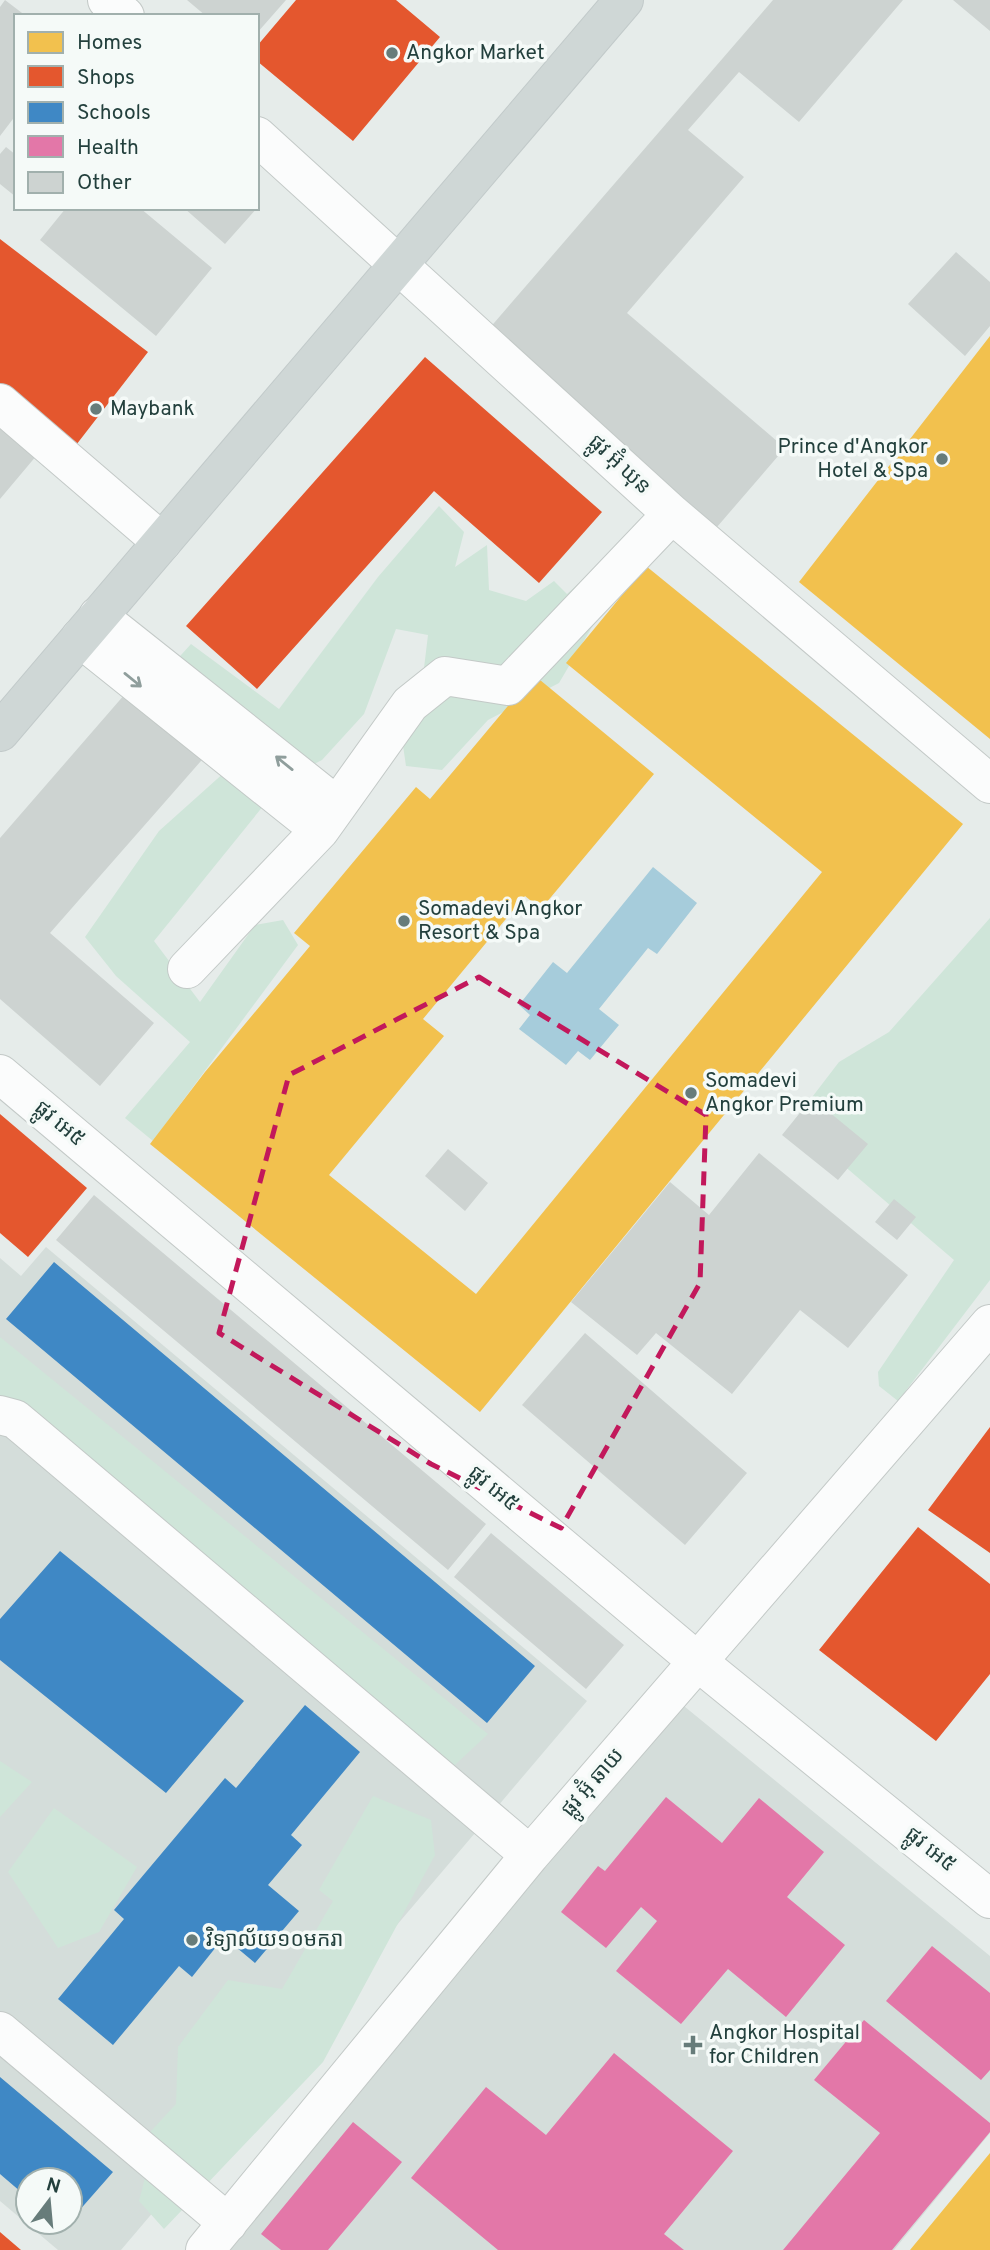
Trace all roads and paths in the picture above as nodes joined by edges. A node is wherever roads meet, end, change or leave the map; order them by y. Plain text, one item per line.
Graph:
1 (107, 0) edge
2 (624, 0) edge
3 (123, 14) edge
4 (259, 138) edge
5 (399, 264) junction
6 (0, 403) edge
7 (672, 514) junction
8 (162, 542) junction
9 (89, 627) junction
10 (0, 732) edge
11 (990, 784) edge
12 (329, 818) junction
13 (187, 970) dead end
14 (0, 1074) edge
15 (990, 1324) edge
16 (0, 1415) edge
17 (696, 1661) junction
18 (530, 1856) junction
19 (990, 1899) edge
20 (0, 2031) edge
21 (217, 2236) edge

1 - 3 street
2 - 5 main road
4 - 5 street, ផ្លូវ អ៊ុំ ឃុន
5 - 7 street, ផ្លូវ អ៊ុំ ឃុន
5 - 8 main road
6 - 8 street
7 - 11 street, ផ្លូវ អ៊ុំ ឃុន
7 - 12 street
8 - 9 main road
9 - 10 main road
9 - 12 street
12 - 13 street
14 - 17 street, ផ្លូវ អេ៥
15 - 17 street, ផ្លូវ អ៊ុំ ឆាយ
16 - 18 street
17 - 18 street, ផ្លូវ អ៊ុំ ឆាយ
17 - 19 street, ផ្លូវ អេ៥
18 - 21 street, ផ្លូវ អ៊ុំ ឆាយ
20 - 21 street

